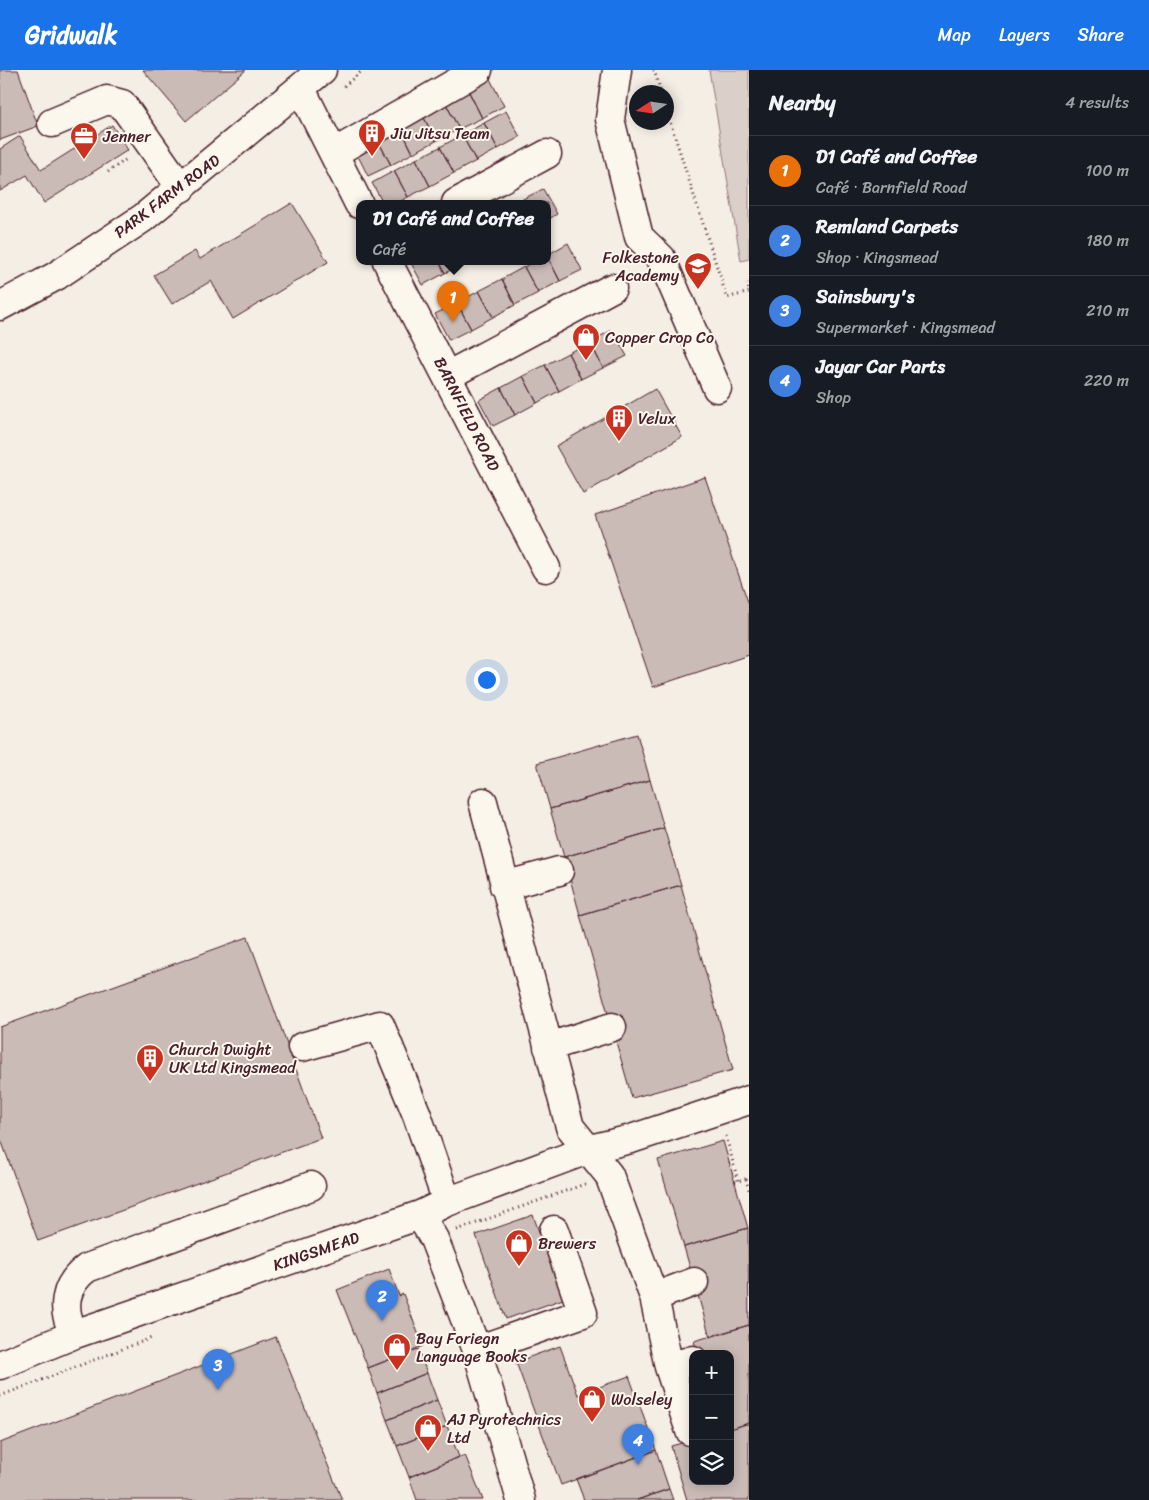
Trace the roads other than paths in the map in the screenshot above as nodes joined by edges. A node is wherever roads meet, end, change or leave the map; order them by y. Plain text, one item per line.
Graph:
1 (322, 70) edge
2 (478, 70) edge
3 (616, 70) edge
4 (301, 89) junction
5 (52, 122) dead end
6 (334, 153) junction
7 (547, 154) dead end
8 (181, 188) junction
9 (357, 200) edge
10 (462, 200) edge
11 (389, 265) edge
12 (612, 288) dead end
13 (0, 306) edge
14 (447, 376) junction
15 (717, 388) dead end
16 (546, 568) dead end
17 (483, 802) dead end
18 (559, 871) dead end
19 (504, 886) junction
20 (612, 1027) dead end
21 (302, 1047) dead end
22 (548, 1048) junction
23 (749, 1100) edge
24 (590, 1149) junction
25 (311, 1186) dead end
26 (447, 1202) junction
27 (420, 1215) junction
28 (554, 1230) dead end
29 (694, 1282) dead end
30 (654, 1297) junction
31 (75, 1334) junction
32 (477, 1350) junction
33 (681, 1364) edge
34 (0, 1365) edge
35 (689, 1424) edge
36 (520, 1500) edge

1 - 4 street, PARK FARM ROAD
2 - 6 street
3 - 15 street
4 - 6 street
4 - 8 street, PARK FARM ROAD
5 - 8 street
6 - 9 street
7 - 10 street
8 - 13 street, PARK FARM ROAD
11 - 14 street, BARNFIELD ROAD
12 - 14 street
14 - 16 street, BARNFIELD ROAD
17 - 19 street
18 - 19 street
19 - 22 street
20 - 22 street
21 - 26 street
22 - 24 street
23 - 24 street, KINGSMEAD
24 - 26 street, KINGSMEAD
24 - 30 street
25 - 31 street
26 - 27 street, KINGSMEAD
27 - 31 street, KINGSMEAD
27 - 32 street
28 - 32 street
29 - 30 street
30 - 33 street
31 - 34 street, KINGSMEAD
32 - 36 street
33 - 35 street

